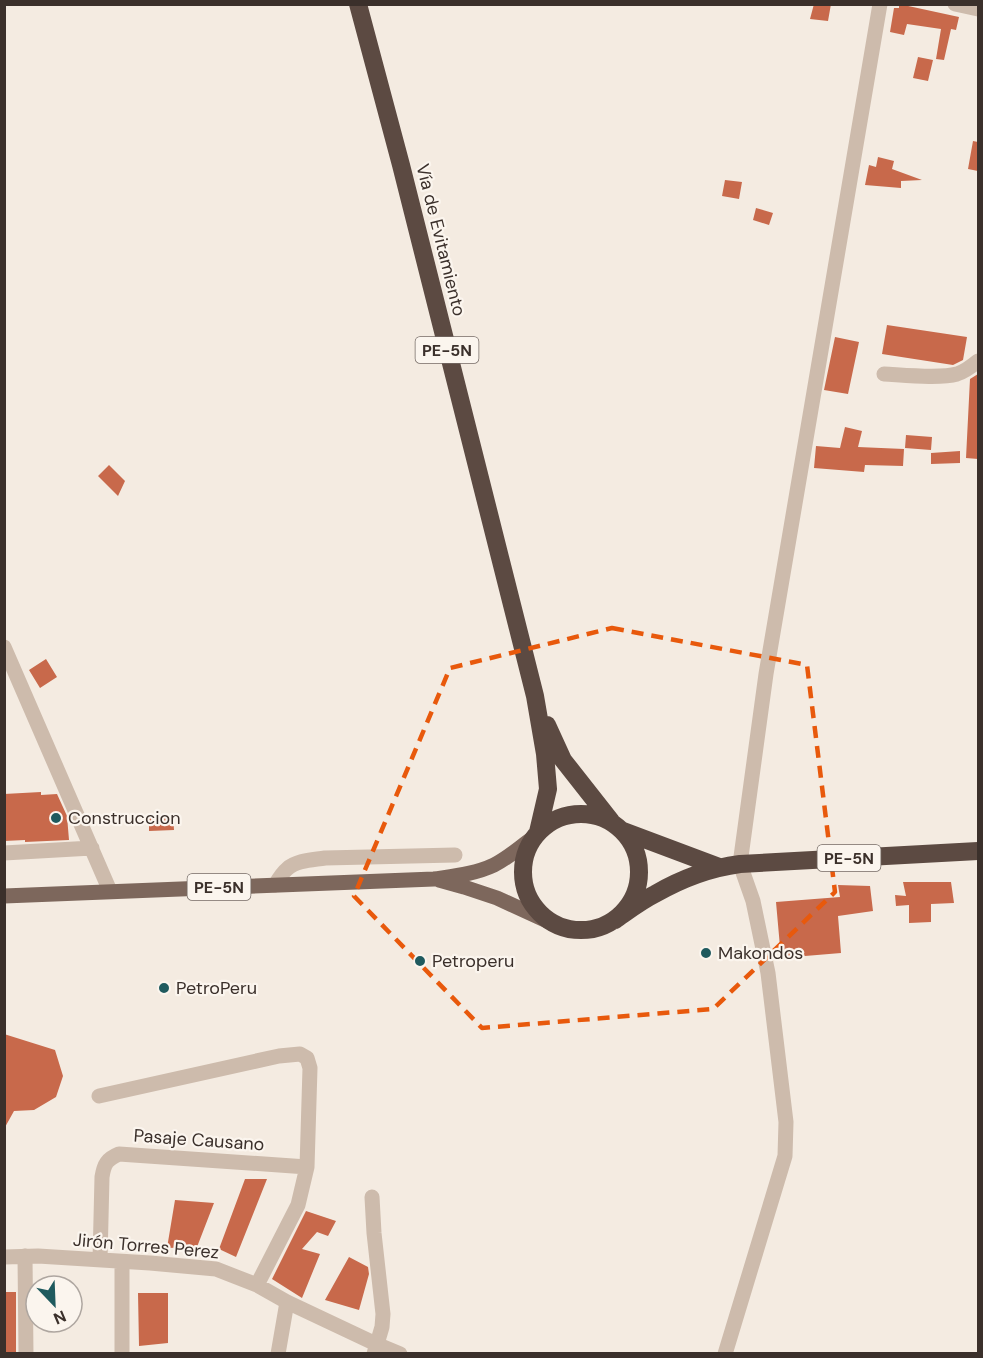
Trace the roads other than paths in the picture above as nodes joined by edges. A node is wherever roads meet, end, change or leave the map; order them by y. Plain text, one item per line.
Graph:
1 (358, 4) edge
2 (880, 4) edge
3 (955, 4) edge
4 (978, 9) edge
5 (978, 361) edge
6 (884, 374) dead end
7 (4, 646) edge
8 (535, 696) junction
9 (617, 827) junction
10 (536, 835) junction
11 (92, 848) junction
12 (978, 851) edge
13 (4, 853) edge
14 (455, 855) dead end
15 (740, 864) junction
16 (719, 867) junction
17 (434, 879) junction
18 (275, 885) junction
19 (110, 891) junction
20 (4, 896) edge
21 (615, 920) junction
22 (558, 926) junction
23 (99, 1096) dead end
24 (307, 1167) junction
25 (372, 1197) dead end
26 (25, 1256) junction
27 (4, 1257) edge
28 (100, 1260) junction
29 (122, 1262) junction
30 (257, 1285) junction
31 (287, 1302) junction
32 (375, 1349) edge
33 (26, 1353) edge
34 (122, 1353) edge
35 (278, 1353) edge
36 (400, 1353) edge
37 (725, 1353) edge

1 - 8 highway, Vía de Evitamiento / PE-5N
2 - 15 street
3 - 4 street
5 - 6 street
7 - 11 street
8 - 9 highway, Vía de Evitamiento / PE-5N
8 - 10 highway, Vía de Evitamiento / PE-5N
9 - 10 highway
9 - 16 highway, PE-5N
9 - 21 highway
10 - 17 main road, PE-5N
10 - 22 highway
11 - 13 street
11 - 19 street
12 - 15 highway, PE-5N
14 - 18 street
15 - 16 highway, PE-5N
15 - 37 street
16 - 21 highway, PE-5N
17 - 18 main road, PE-5N
17 - 22 main road, PE-5N
18 - 19 main road, PE-5N
19 - 20 main road, PE-5N
21 - 22 highway
23 - 24 street
24 - 28 street, Pasaje Causano
24 - 30 street
25 - 32 street
26 - 27 street, Jirón Torres Perez
26 - 28 street, Jirón Torres Perez
26 - 33 street
28 - 29 street, Jirón Torres Perez
29 - 30 street, Jirón Torres Perez
29 - 34 street
30 - 31 street, Jirón Torres Perez
31 - 32 street, Jirón Torres Perez
31 - 35 street
32 - 36 street, Jirón Torres Perez

